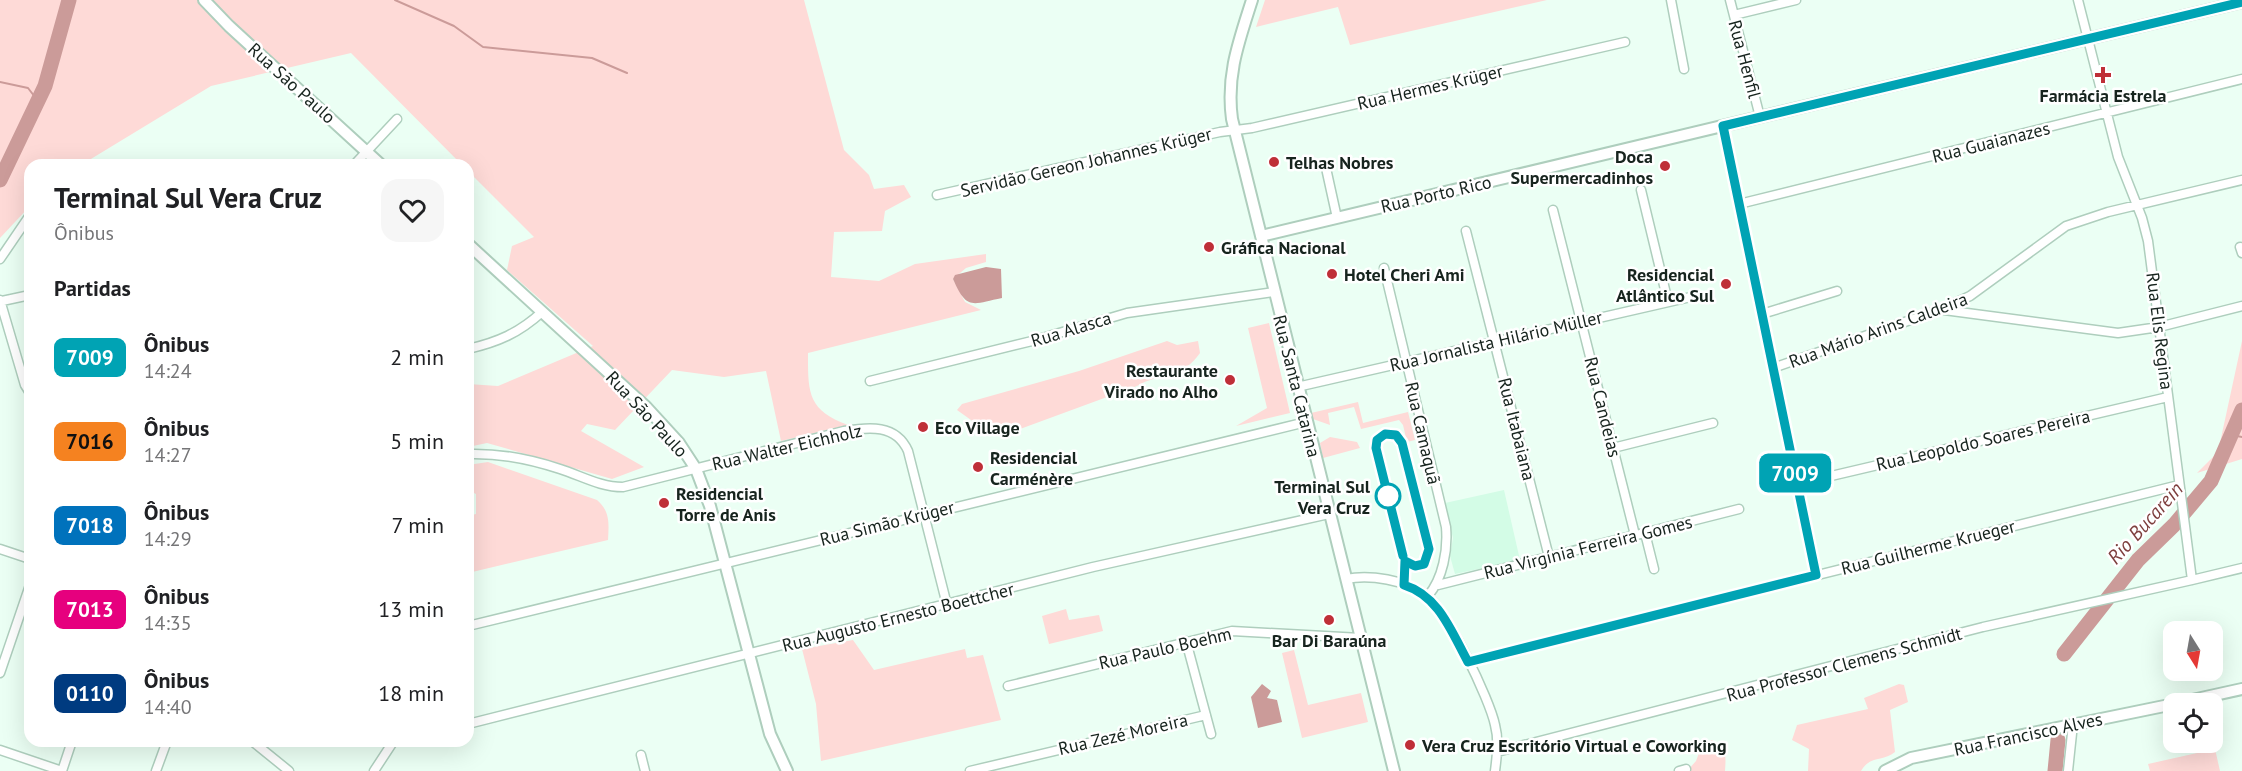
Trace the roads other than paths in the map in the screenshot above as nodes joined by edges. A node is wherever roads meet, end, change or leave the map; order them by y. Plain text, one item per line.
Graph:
1 (204, 0) edge
2 (1252, 0) edge
3 (1671, 0) edge
4 (1730, 0) edge
5 (1796, 0) edge
6 (2078, 0) edge
7 (2242, 2) edge
8 (1734, 15) junction
9 (2087, 39) junction
10 (1625, 42) dead end
11 (1684, 69) dead end
12 (2242, 79) edge
13 (2105, 113) junction
14 (1760, 117) junction
15 (397, 119) dead end
16 (1723, 126) junction
17 (1235, 130) junction
18 (366, 151) junction
19 (359, 159) edge
20 (375, 159) edge
21 (1326, 168) dead end
22 (2242, 180) edge
23 (1641, 190) dead end
24 (937, 195) dead end
25 (1739, 204) junction
26 (2136, 205) junction
27 (1553, 210) dead end
28 (1337, 218) junction
29 (24, 224) edge
30 (1466, 231) dead end
31 (1260, 236) junction
32 (474, 250) edge
33 (0, 259) edge
34 (1384, 268) dead end
35 (1837, 291) dead end
36 (1274, 292) junction
37 (24, 296) edge
38 (1695, 296) dead end
39 (1, 301) edge
40 (1668, 302) junction
41 (2242, 306) edge
42 (1942, 309) junction
43 (542, 312) junction
44 (1762, 314) junction
45 (1581, 322) junction
46 (2159, 327) junction
47 (1495, 341) junction
48 (474, 347) edge
49 (1406, 362) junction
50 (24, 366) edge
51 (1773, 368) junction
52 (870, 381) dead end
53 (1297, 387) junction
54 (2168, 397) junction
55 (1306, 422) junction
56 (1713, 423) dead end
57 (1613, 448) junction
58 (474, 454) edge
59 (696, 469) junction
60 (1797, 483) junction
61 (2179, 485) junction
62 (1739, 509) dead end
63 (923, 514) junction
64 (1329, 514) junction
65 (1645, 533) junction
66 (1635, 535) junction
67 (0, 549) edge
68 (1549, 557) junction
69 (24, 558) edge
70 (725, 563) junction
71 (2242, 568) edge
72 (1654, 569) dead end
73 (1816, 575) junction
74 (1346, 579) junction
75 (2192, 580) junction
76 (1438, 585) junction
77 (1428, 596) junction
78 (24, 603) edge
79 (947, 605) junction
80 (474, 625) edge
81 (1361, 638) junction
82 (1186, 641) junction
83 (749, 656) junction
84 (1468, 662) junction
85 (0, 673) edge
86 (1008, 686) dead end
87 (2242, 689) edge
88 (2223, 693) edge
89 (2163, 706) edge
90 (1206, 714) junction
91 (474, 723) edge
92 (2073, 724) junction
93 (1211, 734) dead end
94 (70, 747) edge
95 (165, 747) edge
96 (259, 747) edge
97 (391, 747) edge
98 (0, 750) edge
99 (1497, 752) junction
100 (641, 755) dead end
101 (62, 771) edge
102 (156, 771) edge
103 (289, 771) edge
104 (374, 771) edge
105 (645, 771) edge
106 (788, 771) edge
107 (970, 771) edge
108 (1394, 771) edge
109 (1495, 771) edge
110 (1885, 771) edge
111 (2068, 771) edge

1 - 18 main road, Rua São Paulo
2 - 17 main road, Rua Santa Catarina
3 - 11 street
4 - 8 street, Rua Henfil
5 - 8 street
6 - 9 street, Rua Elis Regina
7 - 9 main road, Rua Porto Rico
8 - 14 street, Rua Henfil
9 - 13 street, Rua Elis Regina
9 - 14 main road, Rua Porto Rico
10 - 17 street, Rua Hermes Krüger
12 - 13 street, Rua Guaianazes
13 - 25 street, Rua Guaianazes
13 - 26 street, Rua Elis Regina
14 - 16 main road, Rua Porto Rico
15 - 18 street
16 - 25 street
16 - 28 main road, Rua Porto Rico
17 - 24 street, Servidão Gereon Johannes Krüger
17 - 31 main road, Rua Santa Catarina
18 - 19 street
18 - 20 main road, Rua São Paulo
21 - 28 street
22 - 26 street, Rua Mário Arins Caldeira
23 - 40 street
25 - 44 street
26 - 42 street, Rua Mário Arins Caldeira
26 - 46 street, Rua Elis Regina
27 - 45 street, Rua Candeias
28 - 31 main road, Rua Porto Rico
29 - 33 street
30 - 47 street, Rua Itabaiana
31 - 36 main road, Rua Santa Catarina
32 - 43 main road, Rua São Paulo
34 - 49 street, Rua Camaquã
35 - 44 street
36 - 52 street, Rua Alasca
36 - 53 main road, Rua Santa Catarina
37 - 39 street
38 - 40 street, Rua Jornalista Hilário Müller
39 - 50 street
40 - 45 street, Rua Jornalista Hilário Müller
41 - 46 street
42 - 46 street
42 - 51 street, Rua Mário Arins Caldeira
43 - 48 street
43 - 59 main road, Rua São Paulo
44 - 51 street
45 - 47 street, Rua Jornalista Hilário Müller
45 - 57 street, Rua Candeias
46 - 54 street, Rua Elis Regina
47 - 49 street, Rua Jornalista Hilário Müller
47 - 68 street, Rua Itabaiana
49 - 53 street, Rua Jornalista Hilário Müller
49 - 76 street, Rua Camaquã
51 - 60 street
53 - 55 main road, Rua Santa Catarina
54 - 60 street, Rua Leopoldo Soares Pereira
54 - 61 street, Rua Elis Regina
55 - 63 street, Rua Simão Krüger
55 - 64 main road, Rua Santa Catarina
56 - 57 street
57 - 66 street, Rua Candeias
58 - 59 street, Rua Walter Eichholz
59 - 63 street, Rua Walter Eichholz
59 - 70 main road, Rua São Paulo
60 - 73 street
61 - 73 street, Rua Guilherme Krueger
61 - 75 street, Rua Elis Regina
62 - 65 street, Rua Virgínia Ferreira Gomes
63 - 70 street, Rua Simão Krüger
63 - 79 street, Rua Walter Eichholz
64 - 74 main road, Rua Santa Catarina
64 - 79 street, Rua Augusto Ernesto Boettcher
65 - 66 street, Rua Virgínia Ferreira Gomes
65 - 72 street
66 - 68 street, Rua Virgínia Ferreira Gomes
67 - 69 street
68 - 76 street, Rua Virgínia Ferreira Gomes
70 - 80 street, Rua Simão Krüger
70 - 83 main road, Rua São Paulo
71 - 75 street
73 - 84 street, Rua Guilherme Krueger
74 - 77 street
74 - 81 main road, Rua Santa Catarina
75 - 99 street, Rua Professor Clemens Schmidt
76 - 77 street
77 - 84 street
78 - 85 street
79 - 83 street, Rua Augusto Ernesto Boettcher
81 - 82 street, Rua Paulo Boehm
81 - 108 main road, Rua Santa Catarina
82 - 86 street, Rua Paulo Boehm
82 - 90 street
83 - 91 street, Rua Augusto Ernesto Boettcher
83 - 106 main road, Rua São Paulo
84 - 99 street
87 - 88 main road, Rua Francisco Alves
89 - 92 main road, Rua Francisco Alves
90 - 93 street
90 - 107 street, Rua Zezé Moreira
92 - 110 main road, Rua Francisco Alves
92 - 111 street
94 - 101 street
95 - 102 street
96 - 103 street
97 - 104 street
98 - 101 street
99 - 109 street
100 - 105 street

